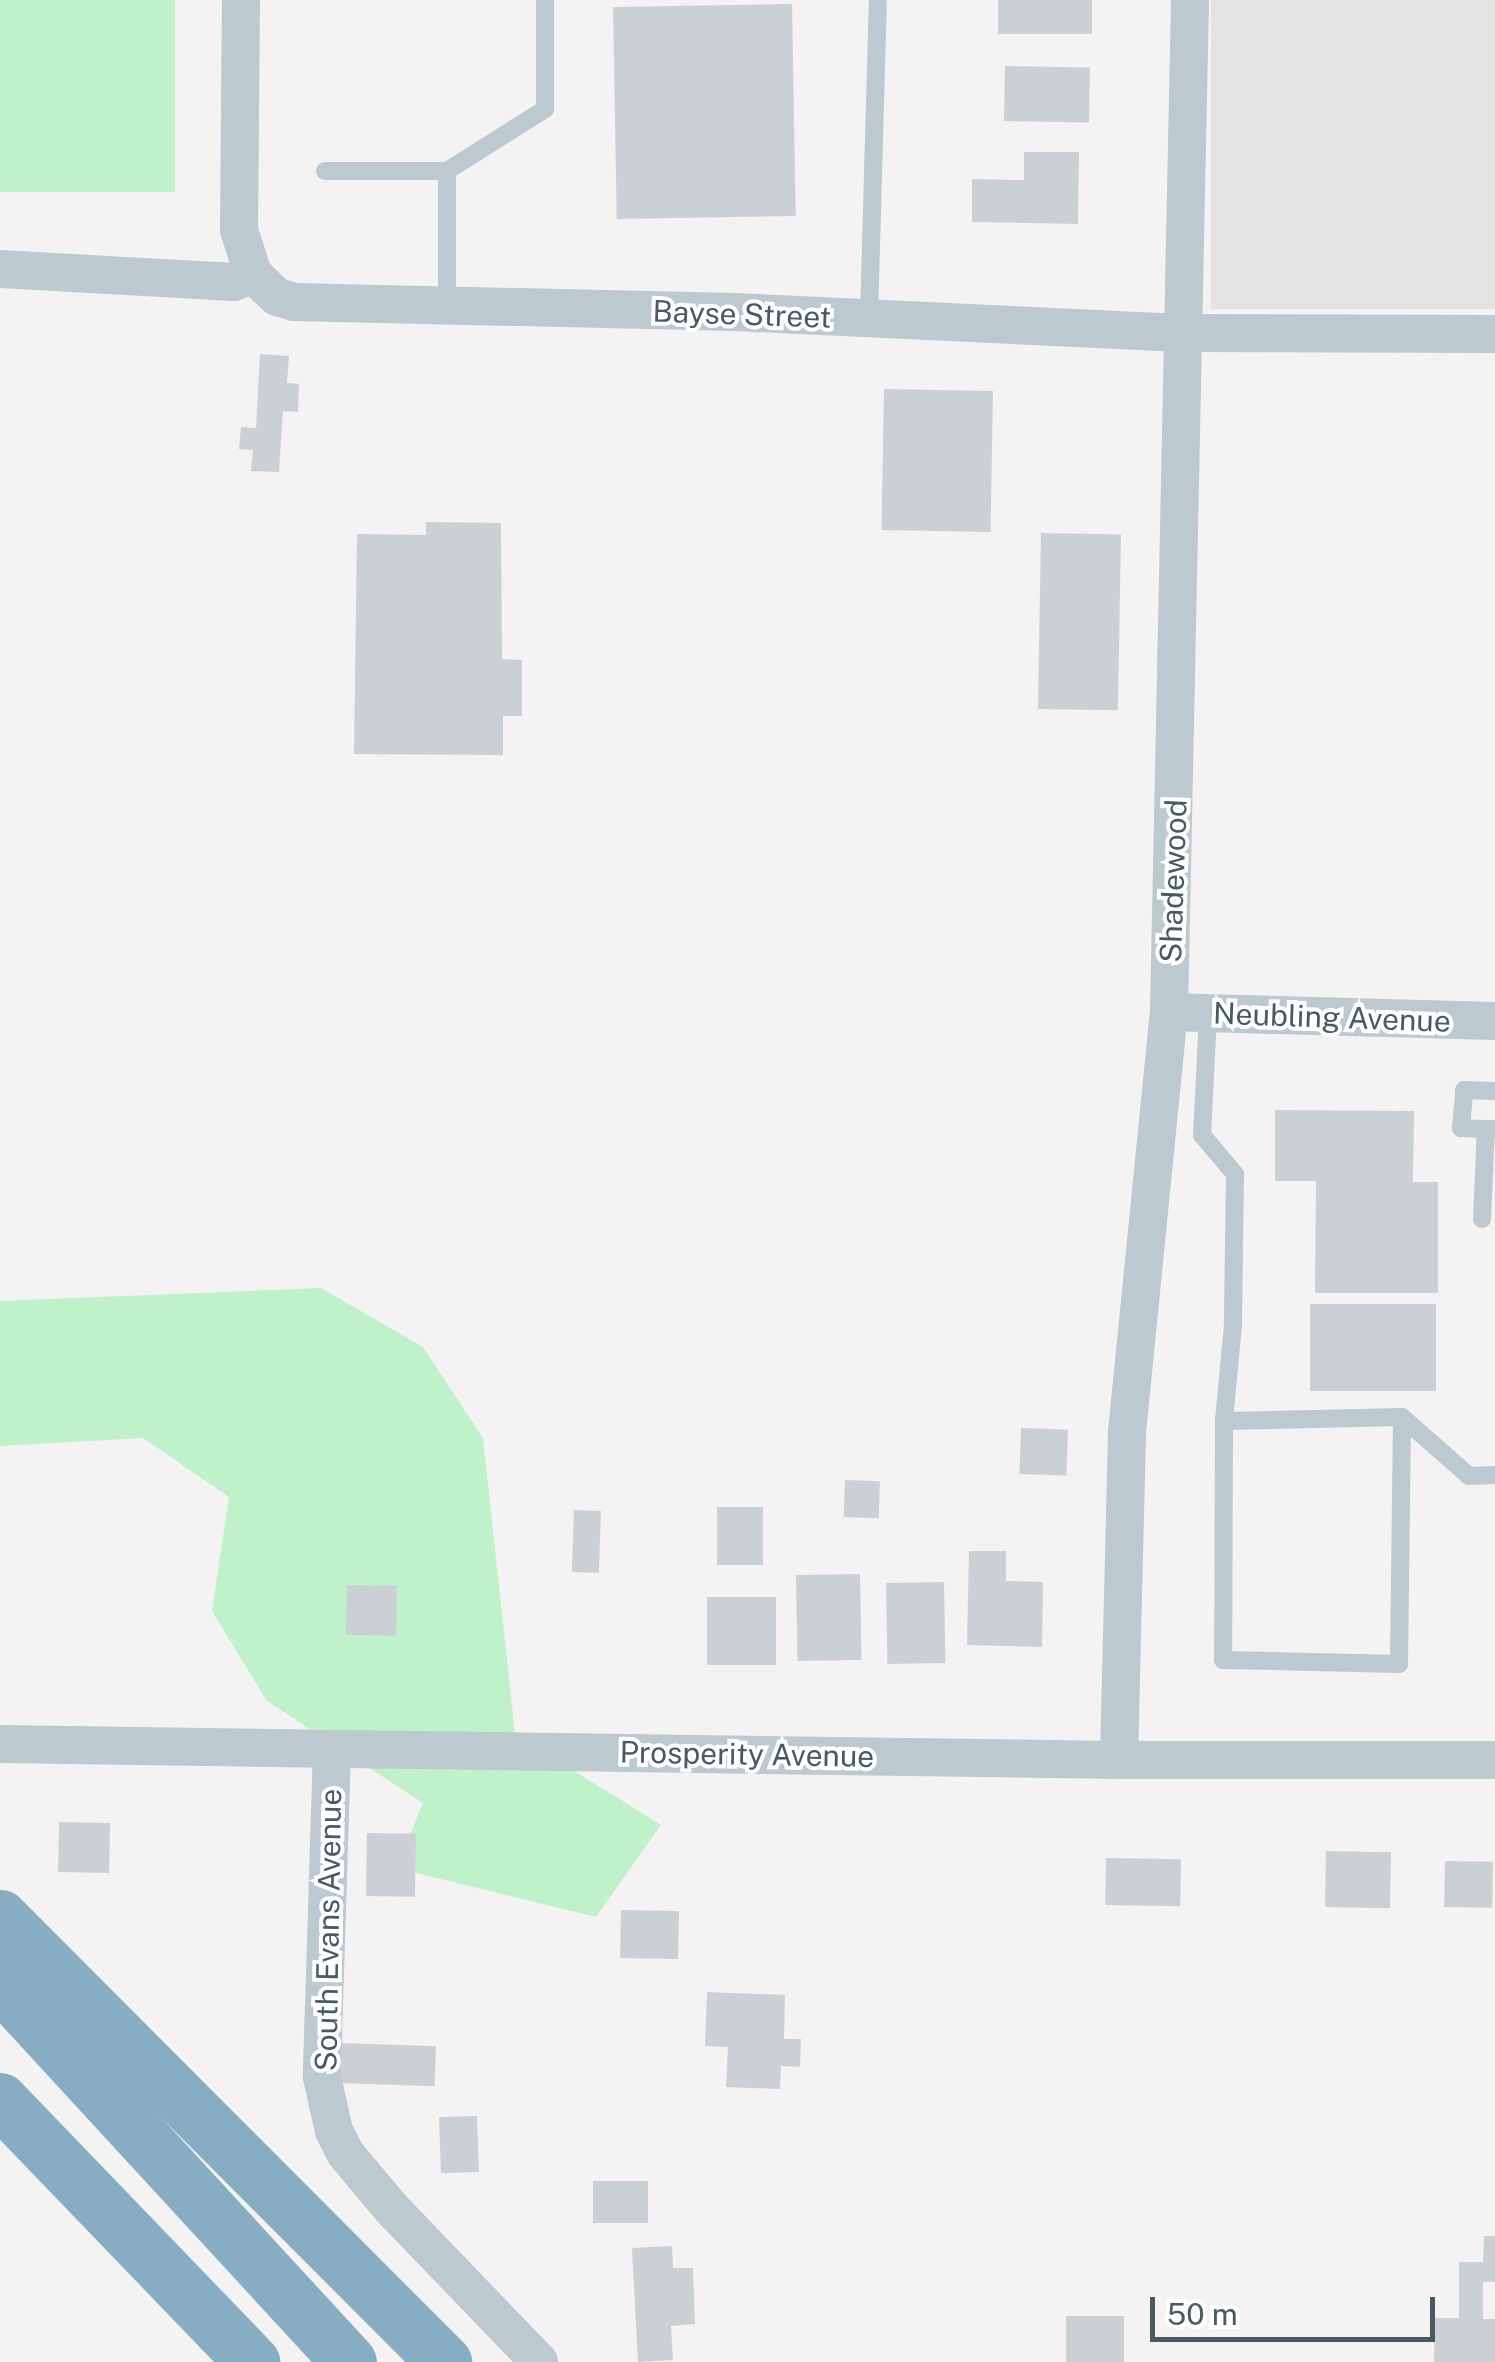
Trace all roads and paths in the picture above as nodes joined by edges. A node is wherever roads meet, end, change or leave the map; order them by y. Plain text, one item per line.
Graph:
1 (241, 0) edge
2 (546, 0) edge
3 (878, 0) edge
4 (1190, 0) edge
5 (325, 171) dead end
6 (447, 171) junction
7 (0, 269) edge
8 (253, 274) junction
9 (447, 308) junction
10 (869, 318) junction
11 (1182, 334) junction
12 (1495, 334) edge
13 (1169, 1012) junction
14 (1208, 1014) junction
15 (1495, 1021) edge
16 (1495, 1091) edge
17 (1490, 1129) edge
18 (1482, 1219) dead end
19 (1402, 1418) junction
20 (1224, 1421) junction
21 (1495, 1476) edge
22 (0, 1744) edge
23 (332, 1750) junction
24 (1119, 1760) junction
25 (1495, 1760) edge
26 (0, 1917) edge
27 (1, 1984) edge
28 (0, 2100) edge
29 (248, 2358) edge
30 (350, 2362) edge
31 (444, 2362) edge
32 (539, 2362) edge

1 - 8 street
2 - 6 lane
3 - 10 lane
4 - 11 street, Shadewood
5 - 6 lane
6 - 9 lane
7 - 8 street
8 - 9 street, Bayse Street
9 - 10 street, Bayse Street
10 - 11 street, Bayse Street
11 - 12 street, Bayse Street
11 - 13 street, Shadewood
13 - 14 street, Neubling Avenue
13 - 24 street, Shadewood
14 - 15 street, Neubling Avenue
14 - 20 lane
16 - 17 lane
17 - 18 lane
19 - 20 lane
19 - 20 lane
19 - 21 lane
22 - 23 street, Prosperity Avenue
23 - 24 street, Prosperity Avenue
23 - 32 street, South Evans Avenue
24 - 25 street, Prosperity Avenue
26 - 31 highway
27 - 30 highway
28 - 29 highway

